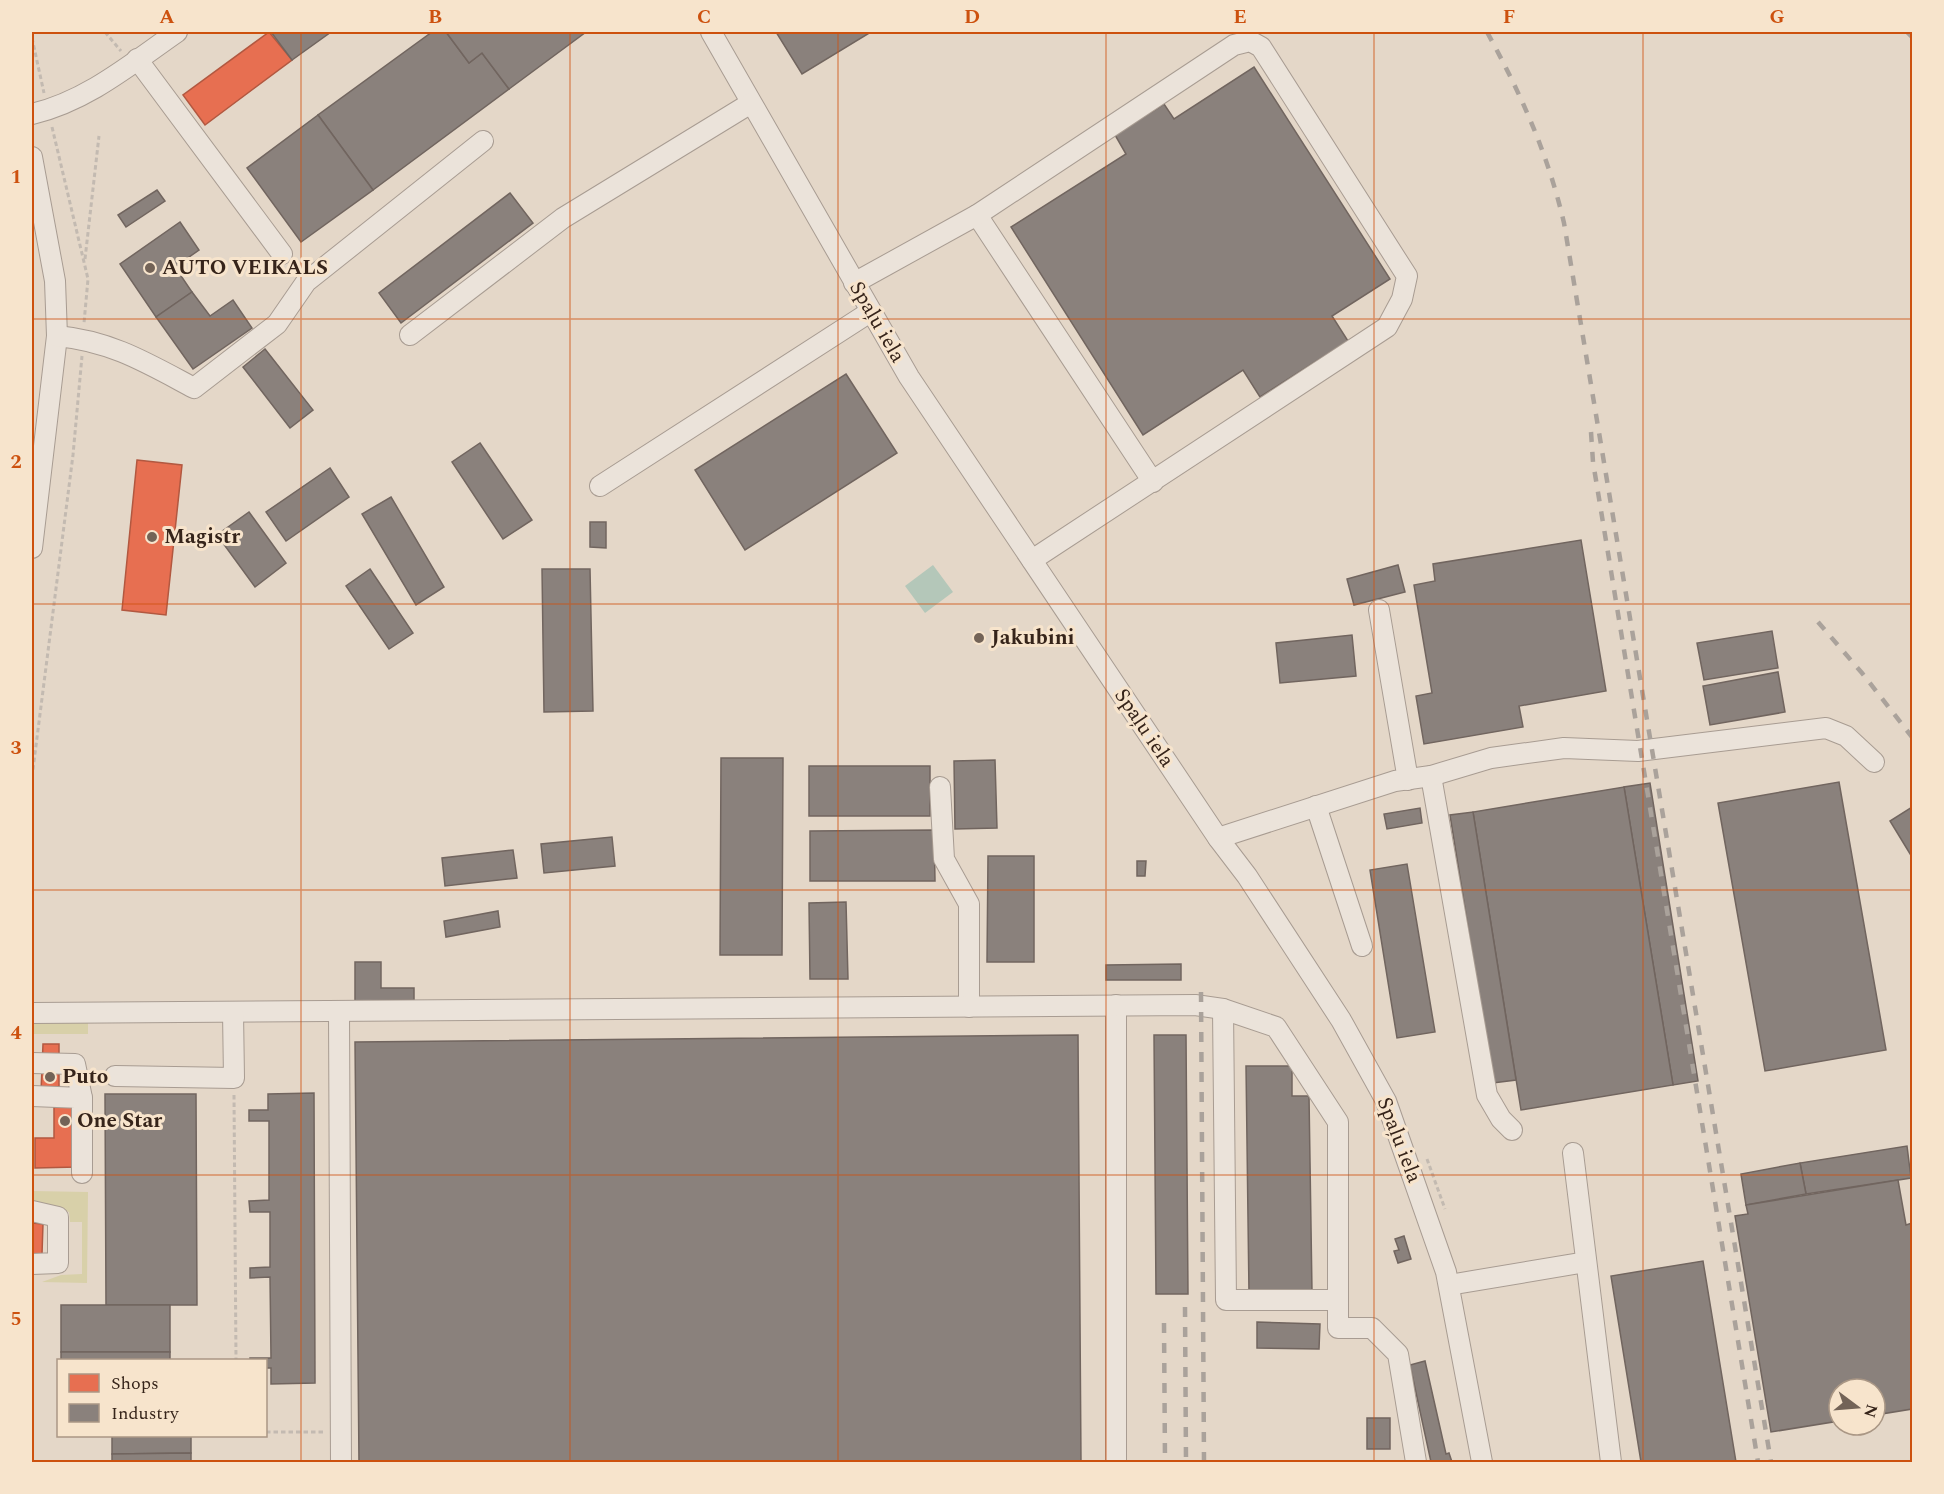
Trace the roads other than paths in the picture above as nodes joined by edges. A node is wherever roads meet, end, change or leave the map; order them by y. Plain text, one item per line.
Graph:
1 (177, 32) edge
2 (711, 32) edge
3 (134, 62) junction
4 (751, 103) junction
5 (32, 114) edge
6 (483, 141) dead end
7 (32, 157) edge
8 (977, 214) junction
9 (282, 254) dead end
10 (854, 283) junction
11 (870, 312) junction
12 (410, 335) dead end
13 (57, 336) junction
14 (1153, 482) junction
15 (600, 486) dead end
16 (32, 548) edge
17 (1032, 560) junction
18 (1379, 610) dead end
19 (1874, 762) dead end
20 (1431, 776) junction
21 (1408, 780) junction
22 (940, 787) dead end
23 (1316, 806) junction
24 (1218, 838) junction
25 (1362, 946) dead end
26 (1116, 1005) junction
27 (969, 1007) junction
28 (1223, 1009) junction
29 (233, 1012) junction
30 (339, 1012) junction
31 (32, 1013) edge
32 (32, 1063) edge
33 (115, 1076) dead end
34 (32, 1096) edge
35 (82, 1098) junction
36 (1512, 1130) dead end
37 (1572, 1153) dead end
38 (82, 1173) dead end
39 (32, 1211) edge
40 (1586, 1262) junction
41 (32, 1264) edge
42 (1449, 1285) junction
43 (1338, 1300) junction
44 (341, 1462) edge
45 (1116, 1462) edge
46 (1416, 1462) edge
47 (1482, 1462) edge
48 (1611, 1462) edge

1 - 3 street
2 - 4 street, Spaļu iela
3 - 5 street
3 - 9 street
4 - 10 street, Spaļu iela
4 - 12 street
6 - 13 street
7 - 13 street
8 - 10 street
8 - 14 street
8 - 14 street
10 - 11 street, Spaļu iela
11 - 15 street
11 - 17 street, Spaļu iela
13 - 16 street
14 - 17 street
17 - 24 street, Spaļu iela
18 - 21 street
19 - 20 street
20 - 21 street
20 - 36 street
21 - 23 street
22 - 27 street
23 - 24 street
23 - 25 street
24 - 42 street, Spaļu iela
26 - 27 street
26 - 28 street
26 - 45 street
27 - 30 street
28 - 43 street
28 - 43 street
29 - 30 street
29 - 31 street
29 - 33 street
30 - 44 street
32 - 35 street
34 - 35 street
35 - 38 street
37 - 40 street
39 - 41 street
40 - 42 street
40 - 48 street
42 - 47 street, Spaļu iela
43 - 46 street

